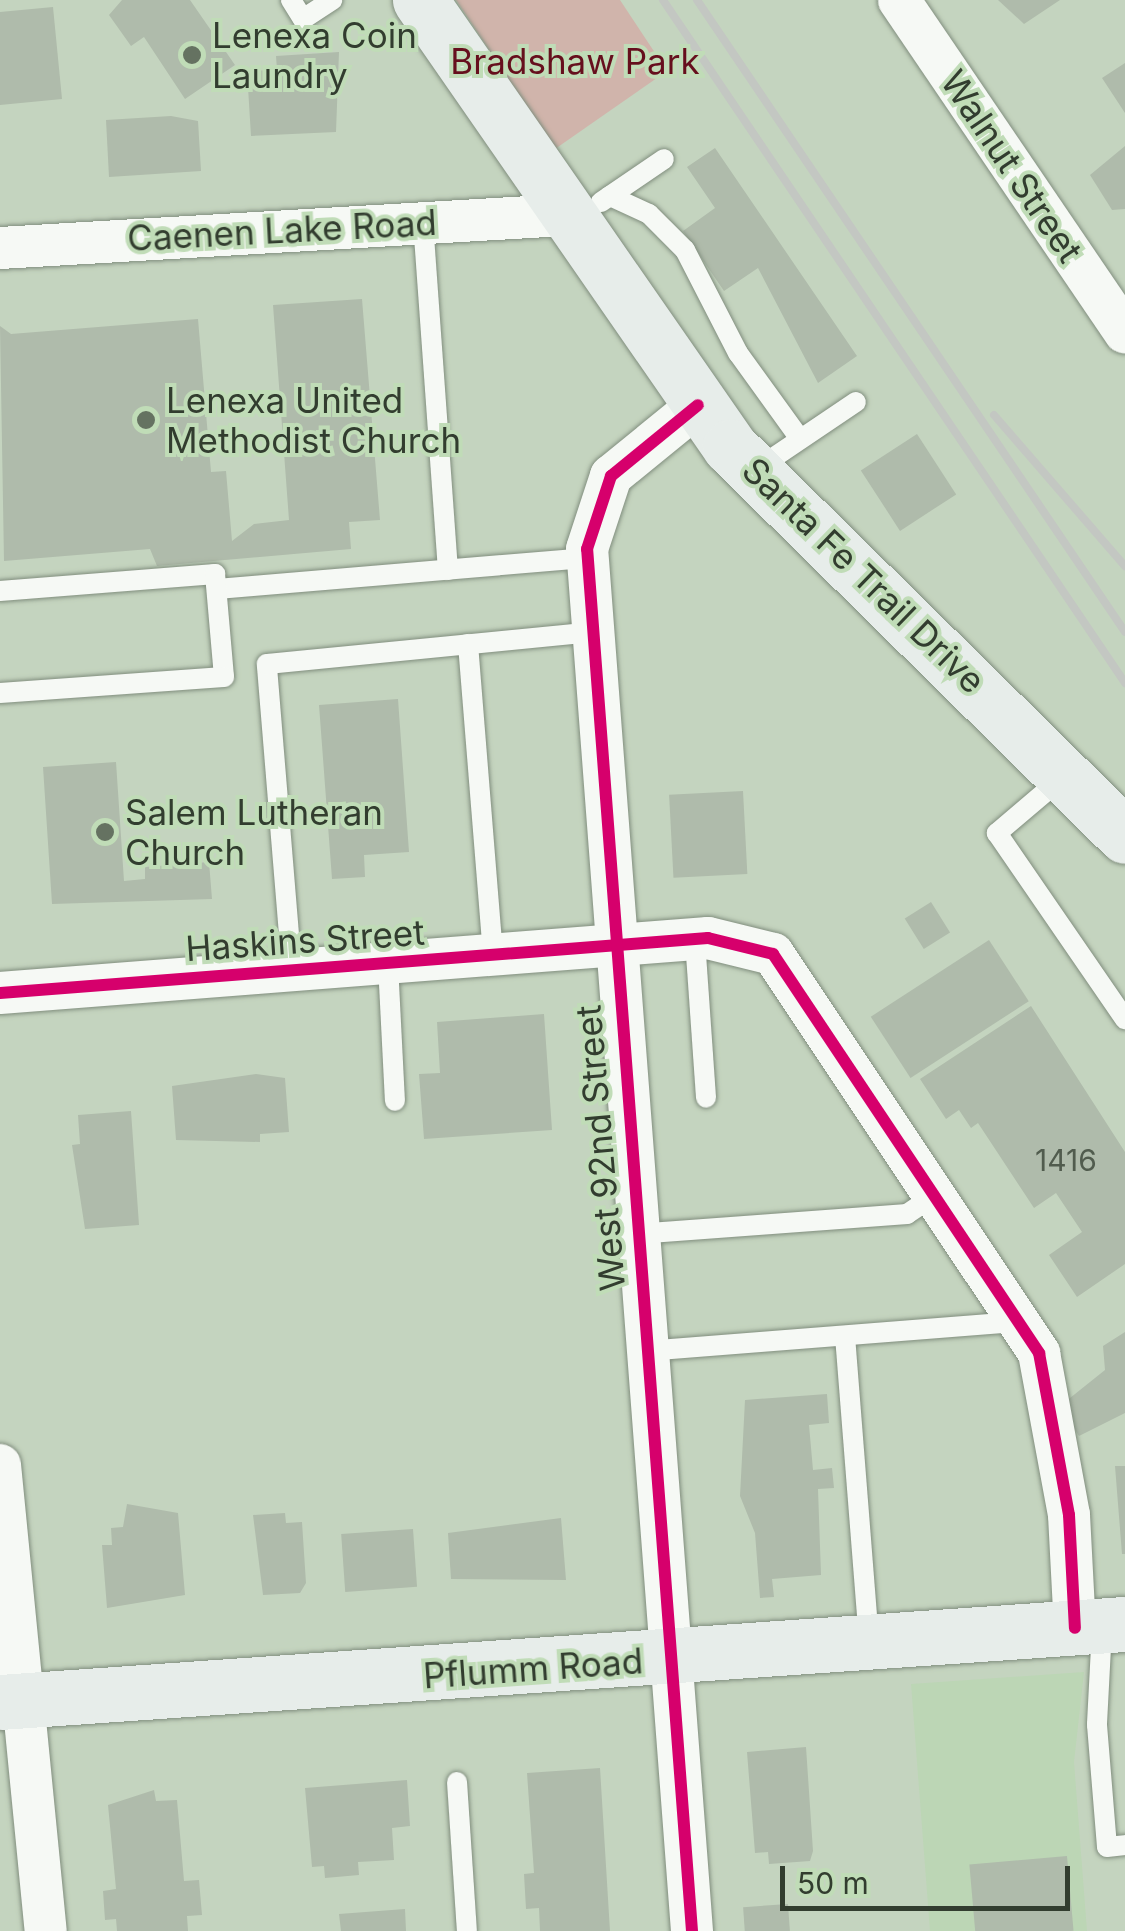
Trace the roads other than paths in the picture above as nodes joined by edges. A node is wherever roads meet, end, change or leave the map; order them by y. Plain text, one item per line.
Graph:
1 (291, 0) edge
2 (332, 0) edge
3 (420, 0) edge
4 (899, 0) edge
5 (664, 159) dead end
6 (581, 211) junction
7 (423, 222) junction
8 (0, 248) edge
9 (1118, 305) edge
10 (856, 402) dead end
11 (698, 405) junction
12 (800, 439) junction
13 (752, 472) junction
14 (588, 558) junction
15 (448, 570) junction
16 (217, 589) junction
17 (0, 591) edge
18 (592, 632) junction
19 (468, 644) junction
20 (0, 693) edge
21 (1068, 773) junction
22 (1125, 836) edge
23 (695, 940) junction
24 (614, 948) junction
25 (493, 956) junction
26 (388, 964) junction
27 (292, 971) junction
28 (0, 994) edge
29 (1125, 1019) edge
30 (706, 1098) dead end
31 (395, 1101) dead end
32 (938, 1193) junction
33 (636, 1234) junction
34 (1024, 1322) junction
35 (845, 1336) junction
36 (646, 1352) junction
37 (0, 1465) edge
38 (1101, 1626) edge
39 (869, 1644) junction
40 (668, 1660) junction
41 (12, 1701) edge
42 (457, 1782) dead end
43 (1125, 1845) edge
44 (46, 1931) edge
45 (468, 1931) edge
46 (692, 1931) edge

1 - 2 lane
3 - 6 main road, Santa Fe Trail Drive
4 - 9 street, Walnut Street
5 - 6 lane
6 - 7 street, Caenen Lake Road
6 - 11 main road, Santa Fe Trail Drive
6 - 12 lane
7 - 8 street, Caenen Lake Road
7 - 15 lane
10 - 12 lane
11 - 13 main road, Santa Fe Trail Drive
11 - 14 street, West 92nd Street
12 - 13 lane
13 - 21 main road, Santa Fe Trail Drive
14 - 15 lane
14 - 18 street, West 92nd Street
15 - 16 lane
16 - 17 lane
16 - 20 lane
18 - 19 lane
18 - 24 street, West 92nd Street
19 - 25 lane
19 - 27 lane
21 - 22 main road, Santa Fe Trail Drive
21 - 29 lane
23 - 24 street, Haskins Street
23 - 30 lane
23 - 32 street, Haskins Street
24 - 25 street, Haskins Street
24 - 33 street, West 92nd Street
25 - 26 street, Haskins Street
26 - 27 street, Haskins Street
26 - 31 lane
27 - 28 street, Haskins Street
32 - 33 lane
32 - 34 street, Haskins Street
33 - 36 street, West 92nd Street
34 - 35 lane
34 - 38 street, Haskins Street
35 - 36 lane
35 - 39 lane
36 - 40 street, West 92nd Street
37 - 41 street
38 - 39 main road, Pflumm Road
38 - 43 lane
39 - 40 main road, Pflumm Road
40 - 41 main road, Pflumm Road
40 - 46 street, West 92nd Street
41 - 44 street
42 - 45 lane

